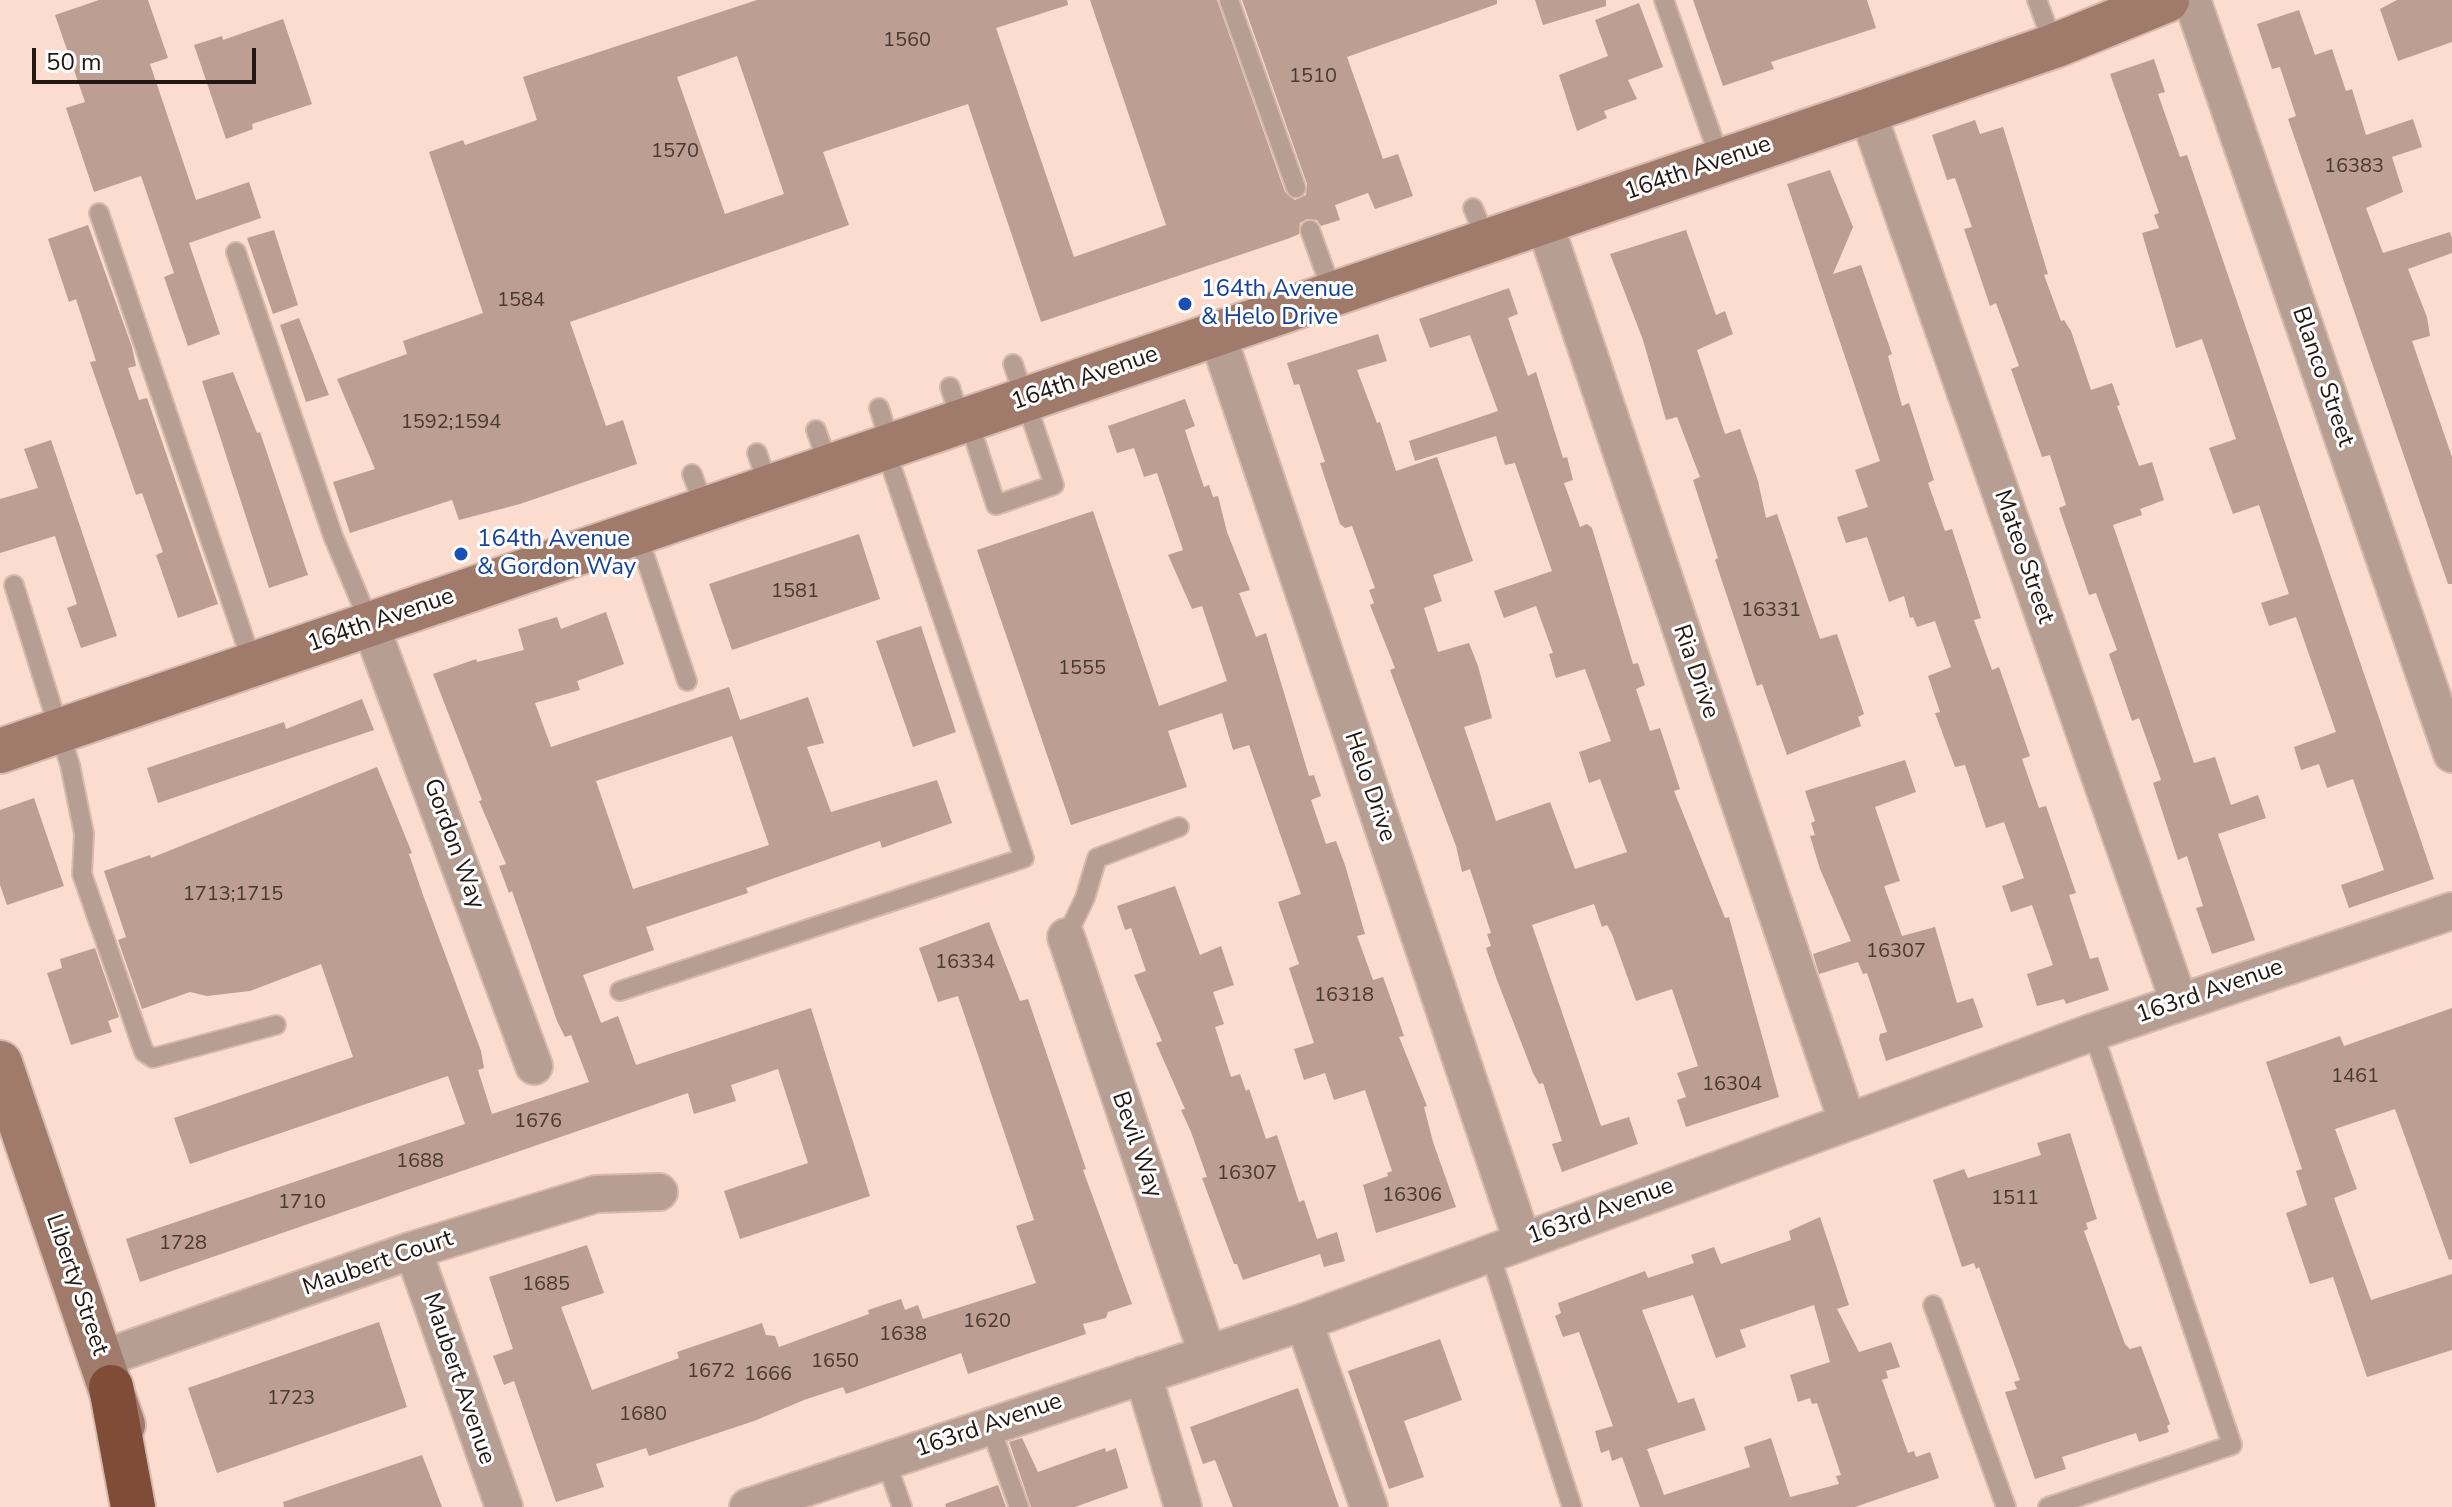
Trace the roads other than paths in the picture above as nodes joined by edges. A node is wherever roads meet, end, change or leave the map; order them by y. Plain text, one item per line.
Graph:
1 (1229, 0) edge
2 (1664, 0) edge
3 (2037, 0) edge
4 (2167, 0) edge
5 (2192, 0) edge
6 (2054, 46) junction
7 (1867, 111) junction
8 (1721, 162) junction
9 (1296, 188) dead end
10 (99, 213) dead end
11 (1544, 222) junction
12 (1310, 230) dead end
13 (236, 252) dead end
14 (1333, 294) junction
15 (1217, 334) junction
16 (1019, 382) junction
17 (960, 409) junction
18 (885, 434) junction
19 (637, 533) junction
20 (14, 585) dead end
21 (370, 624) junction
22 (253, 665) junction
23 (687, 681) dead end
24 (60, 731) junction
25 (0, 751) edge
26 (2452, 754) edge
27 (1179, 827) dead end
28 (2452, 911) edge
29 (1066, 937) joint
30 (620, 991) dead end
31 (2179, 1002) junction
32 (276, 1025) dead end
33 (2093, 1032) junction
34 (0, 1063) edge
35 (534, 1066) dead end
36 (1847, 1121) junction
37 (659, 1192) dead end
38 (1506, 1247) junction
39 (413, 1250) junction
40 (1933, 1305) dead end
41 (1304, 1322) junction
42 (1207, 1353) junction
43 (106, 1373) junction
44 (1143, 1375) junction
45 (990, 1426) junction
46 (886, 1461) junction
47 (133, 1507) edge
48 (151, 1507) edge
49 (504, 1507) edge
50 (748, 1507) edge
51 (902, 1507) edge
52 (1019, 1507) edge
53 (1183, 1507) edge
54 (1369, 1507) edge
55 (1572, 1507) edge
56 (2006, 1507) edge
57 (2048, 1507) edge

1 - 9 lane
2 - 8 lane
3 - 6 lane
4 - 6 street, 164th Avenue
5 - 26 street, Blanco Street
6 - 7 street, 164th Avenue
7 - 8 street, 164th Avenue
7 - 31 street, Mateo Street
8 - 11 street, 164th Avenue
10 - 22 lane
11 - 14 street, 164th Avenue
11 - 36 street, Ria Drive
12 - 14 lane
13 - 21 lane
14 - 15 street, 164th Avenue
15 - 16 street, 164th Avenue
15 - 38 street, Helo Drive
16 - 17 street, 164th Avenue
16 - 17 lane
17 - 18 street, 164th Avenue
18 - 19 street, 164th Avenue
18 - 30 lane
19 - 21 street, 164th Avenue
19 - 23 lane
20 - 24 lane
21 - 22 street, 164th Avenue
21 - 35 street, Gordon Way
22 - 24 street, 164th Avenue
24 - 25 street, 164th Avenue
24 - 32 lane
27 - 29 lane
28 - 31 street, 163rd Avenue
29 - 42 street, Bevil Way
31 - 33 street, 163rd Avenue
33 - 36 street, 163rd Avenue
33 - 57 lane
34 - 43 street, Liberty Street
36 - 38 street, 163rd Avenue
37 - 39 street, Maubert Court
38 - 41 street, 163rd Avenue
38 - 55 lane
39 - 43 street, Maubert Court
39 - 49 street, Maubert Avenue
40 - 56 lane
41 - 42 street, 163rd Avenue
41 - 54 street
42 - 44 street, 163rd Avenue
43 - 47 highway
43 - 48 street, Liberty Street
44 - 45 street, 163rd Avenue
44 - 53 street
45 - 46 street, 163rd Avenue
45 - 52 lane
46 - 50 street, 163rd Avenue
46 - 51 lane

